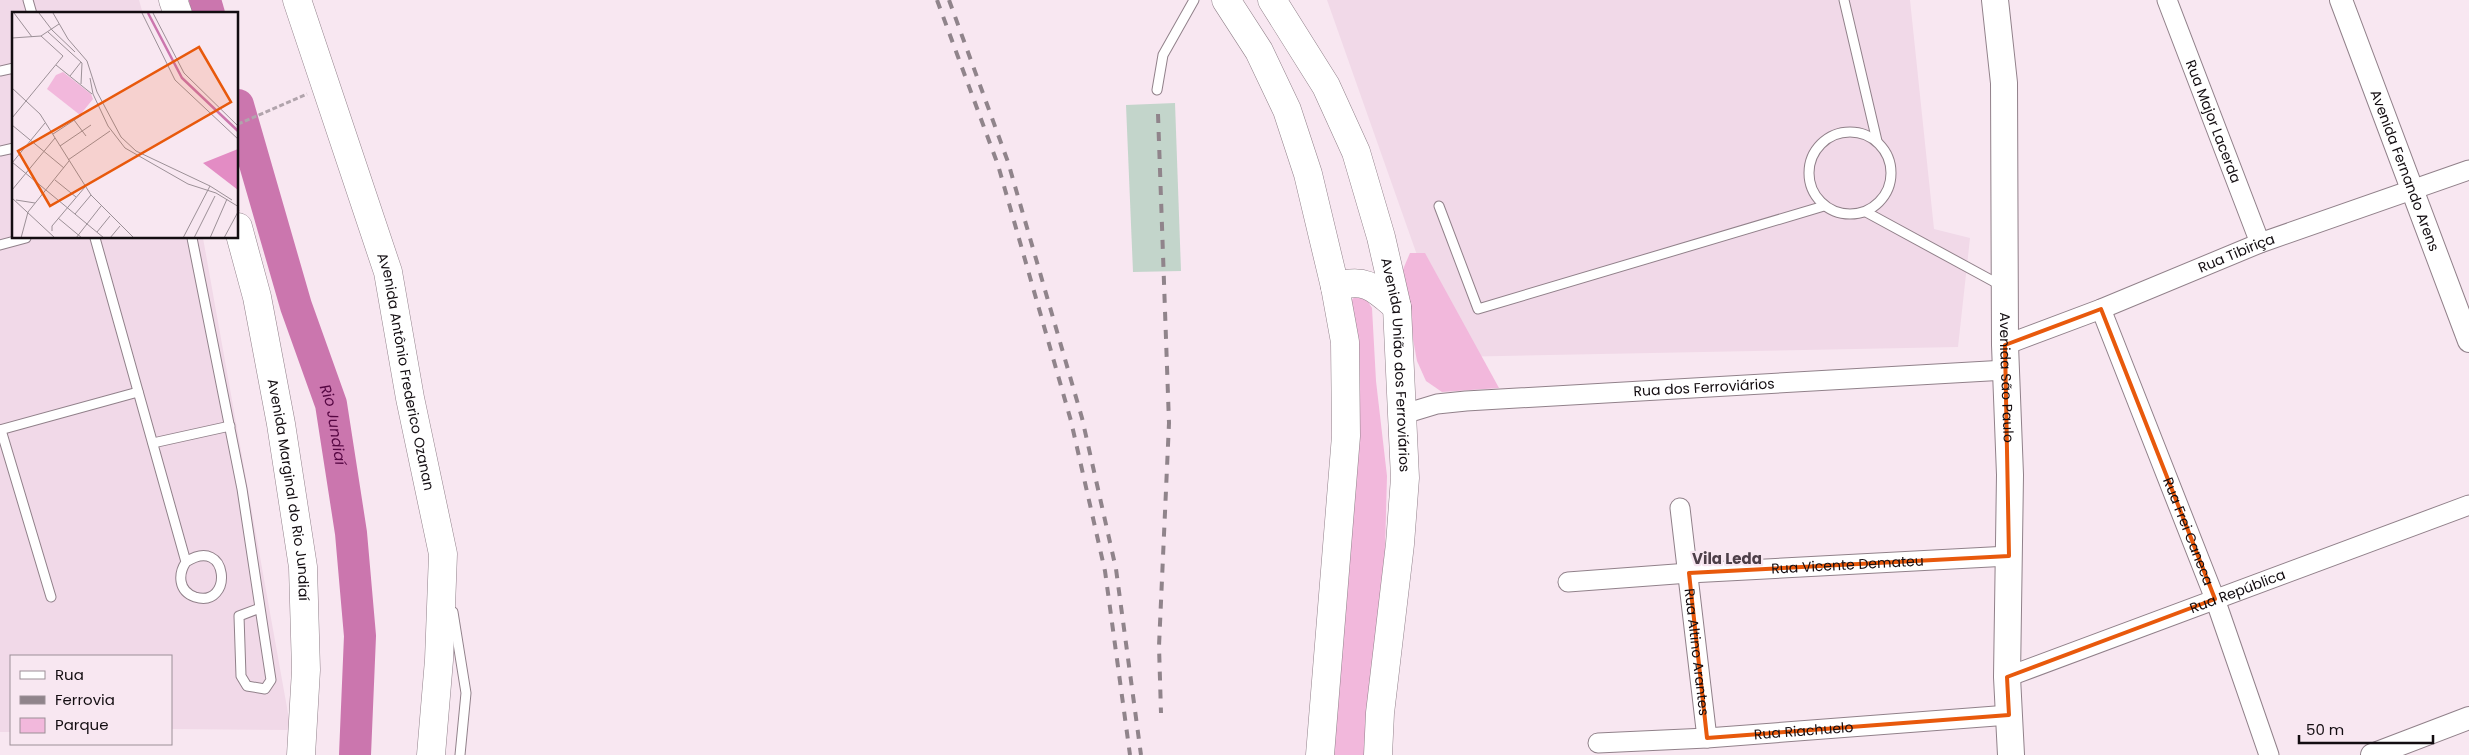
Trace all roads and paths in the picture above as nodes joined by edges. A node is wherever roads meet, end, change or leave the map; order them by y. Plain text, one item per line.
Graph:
1 (173, 0) edge
2 (297, 0) edge
3 (1194, 0) edge
4 (1226, 0) edge
5 (1272, 0) edge
6 (1844, 0) edge
7 (1995, 0) edge
8 (2167, 0) edge
9 (2341, 0) edge
10 (177, 12) edge
11 (325, 85) junction
12 (1157, 90) dead end
13 (239, 124) edge
14 (1877, 140) junction
15 (2469, 170) edge
16 (2412, 191) junction
17 (1439, 206) dead end
18 (1824, 206) junction
19 (1866, 212) junction
20 (239, 231) edge
21 (23, 239) edge
22 (96, 239) edge
23 (192, 239) edge
24 (2260, 243) junction
25 (0, 246) edge
26 (1335, 287) junction
27 (2007, 288) junction
28 (1397, 307) junction
29 (2101, 309) junction
30 (2469, 341) edge
31 (2006, 357) junction
32 (138, 392) junction
33 (1404, 414) junction
34 (230, 426) junction
35 (0, 430) edge
36 (153, 443) junction
37 (2469, 505) edge
38 (1680, 508) dead end
39 (443, 554) junction
40 (2009, 556) junction
41 (186, 562) junction
42 (1689, 573) junction
43 (1395, 579) junction
44 (1568, 582) dead end
45 (51, 596) dead end
46 (2215, 599) junction
47 (1405, 605) dead end
48 (260, 608) junction
49 (2007, 677) junction
50 (2009, 715) junction
51 (2469, 718) edge
52 (1707, 738) junction
53 (1598, 743) dead end
54 (301, 755) edge
55 (432, 755) edge
56 (460, 755) edge
57 (1320, 755) edge
58 (1378, 755) edge
59 (2011, 755) edge
60 (2269, 755) edge
61 (2372, 755) edge

1 - 10 main road
2 - 11 main road, Avenida Antônio Frederico Ozanan
3 - 12 lane
4 - 26 main road
5 - 28 main road, Avenida União dos Ferroviários
6 - 14 lane
7 - 27 main road, Avenida São Paulo
8 - 24 street, Rua Major Lacerda
9 - 16 street, Avenida Fernando Arens
11 - 13 path
11 - 39 main road, Avenida Antônio Frederico Ozanan
14 - 18 lane
14 - 19 lane
15 - 16 street, Rua Tibiriça
16 - 24 street, Rua Tibiriça
16 - 30 street, Avenida Fernando Arens
17 - 18 lane
18 - 19 lane
19 - 27 lane
20 - 54 main road, Avenida Marginal do Rio Jundiaí
21 - 25 lane
22 - 32 lane
23 - 34 lane
24 - 29 street, Rua Tibiriça
26 - 28 main road
26 - 57 main road
27 - 31 main road, Avenida São Paulo
28 - 33 main road, Avenida União dos Ferroviários
29 - 31 street, Rua Tibiriça
29 - 46 street, Rua Frei Caneca
31 - 33 street, Rua dos Ferroviários
31 - 40 main road, Avenida São Paulo
32 - 35 lane
32 - 36 lane
33 - 43 main road, Avenida União dos Ferroviários
34 - 36 lane
34 - 48 lane
35 - 45 lane
36 - 41 lane
37 - 46 street, Rua República
38 - 42 street, Rua Altino Arantes
39 - 55 main road, Avenida Antônio Frederico Ozanan
39 - 56 lane
40 - 42 street, Rua Vicente Demateu
40 - 49 main road, Avenida São Paulo
41 - 41 lane
42 - 44 street, Rua Vicente Demateu
42 - 52 street, Rua Altino Arantes
43 - 47 lane
43 - 58 main road, Avenida União dos Ferroviários
46 - 49 street, Rua República
46 - 60 street, Rua Frei Caneca
48 - 48 lane
49 - 50 main road, Avenida São Paulo
50 - 52 street, Rua Riachuelo
50 - 59 main road, Avenida São Paulo
51 - 61 street
52 - 53 street, Rua Riachuelo

